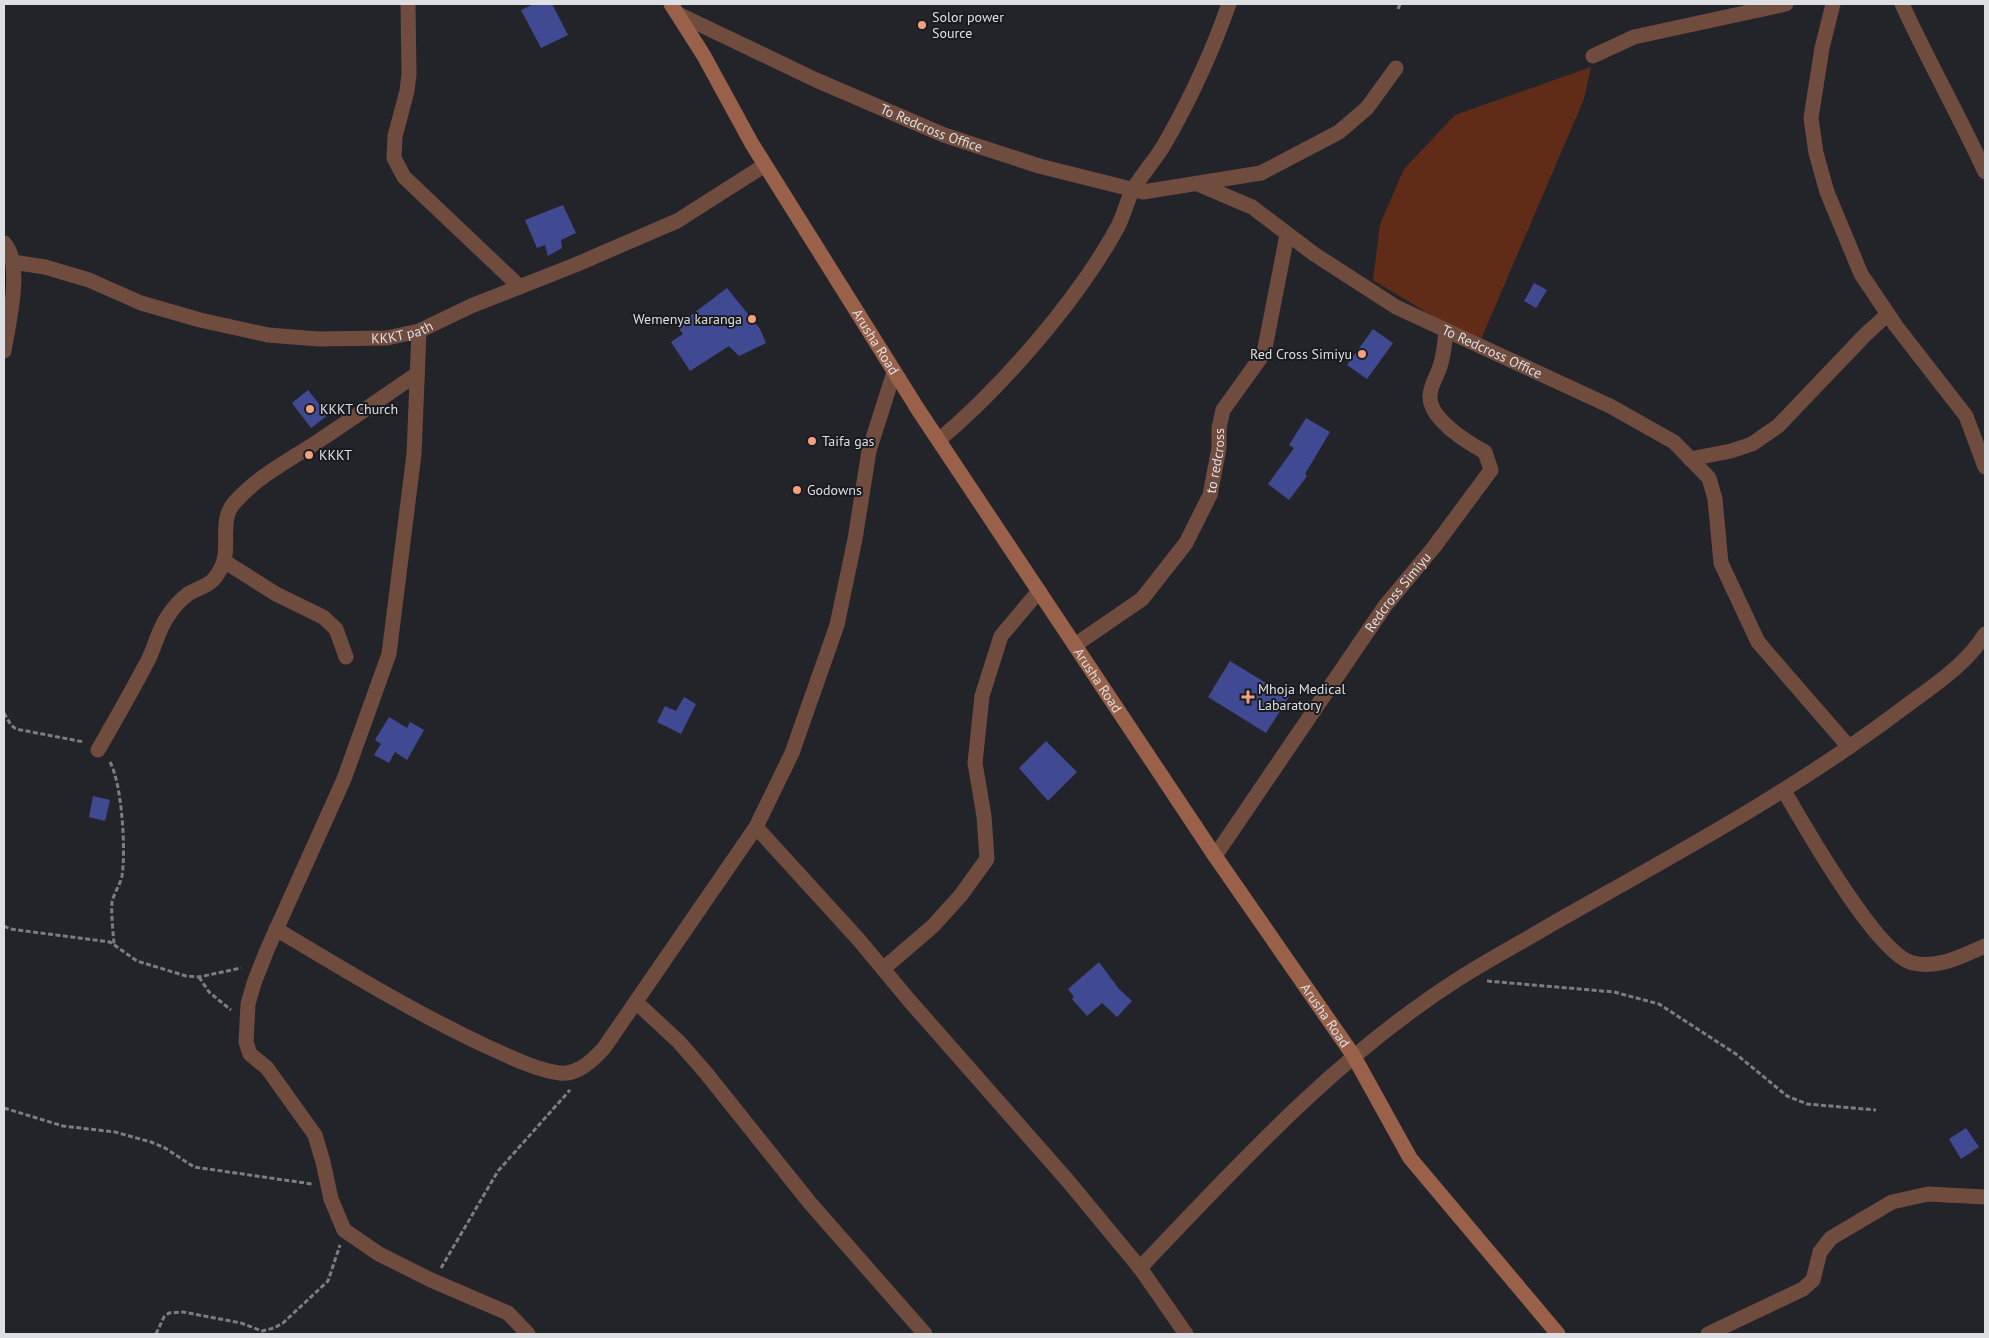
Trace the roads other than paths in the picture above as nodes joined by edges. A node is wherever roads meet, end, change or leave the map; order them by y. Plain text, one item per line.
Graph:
1 (408, 4) edge
2 (1229, 4) edge
3 (1786, 4) edge
4 (1833, 4) edge
5 (1902, 4) edge
6 (675, 9) edge
7 (1593, 56) dead end
8 (1396, 68) dead end
9 (765, 165) junction
10 (1985, 172) edge
11 (1198, 184) junction
12 (1133, 190) junction
13 (1287, 235) junction
14 (4, 243) edge
15 (13, 262) junction
16 (520, 287) junction
17 (1888, 314) junction
18 (419, 331) junction
19 (1446, 332) junction
20 (4, 351) edge
21 (894, 372) junction
22 (417, 374) junction
23 (939, 440) junction
24 (1690, 458) junction
25 (1985, 467) edge
26 (224, 561) junction
27 (1039, 591) junction
28 (1985, 634) edge
29 (1075, 645) junction
30 (346, 656) dead end
31 (1849, 746) junction
32 (98, 750) road end
33 (1784, 791) junction
34 (756, 827) junction
35 (1215, 856) junction
36 (276, 930) junction
37 (1985, 946) edge
38 (883, 969) junction
39 (636, 1002) junction
40 (1353, 1055) junction
41 (1985, 1197) edge
42 (1140, 1268) junction
43 (528, 1334) edge
44 (925, 1334) edge
45 (1186, 1334) edge
46 (1558, 1334) edge
47 (1708, 1334) edge

1 - 16 street
2 - 12 street
3 - 7 street
4 - 17 street
5 - 10 street
6 - 9 main road, Arusha Road
6 - 12 street, To Redcross Office
8 - 11 street, To Redcross Office
9 - 16 street, KKKT path
9 - 21 main road, Arusha Road
11 - 12 street, To Redcross Office
11 - 13 street, To Redcross Office
12 - 23 street
13 - 19 street, To Redcross Office
13 - 29 street, to redcross
14 - 15 street
15 - 18 street, KKKT path
15 - 20 street
16 - 18 street, KKKT path
17 - 24 street
17 - 25 street
18 - 22 street
19 - 24 street, To Redcross Office
19 - 35 street, Redcross Simiyu
21 - 23 main road, Arusha Road
21 - 34 street
22 - 26 street
22 - 36 street
23 - 27 main road, Arusha Road
24 - 31 street, To Redcross Office
26 - 30 street
26 - 32 street
27 - 29 main road, Arusha Road
27 - 38 street
28 - 31 street
29 - 35 main road, Arusha Road
31 - 33 street
33 - 37 street
33 - 40 street
34 - 38 street
34 - 39 street
35 - 40 main road, Arusha Road
36 - 39 street
36 - 43 street
38 - 42 street
39 - 44 street
40 - 42 street
40 - 46 main road, Arusha Road
41 - 47 street
42 - 45 street

